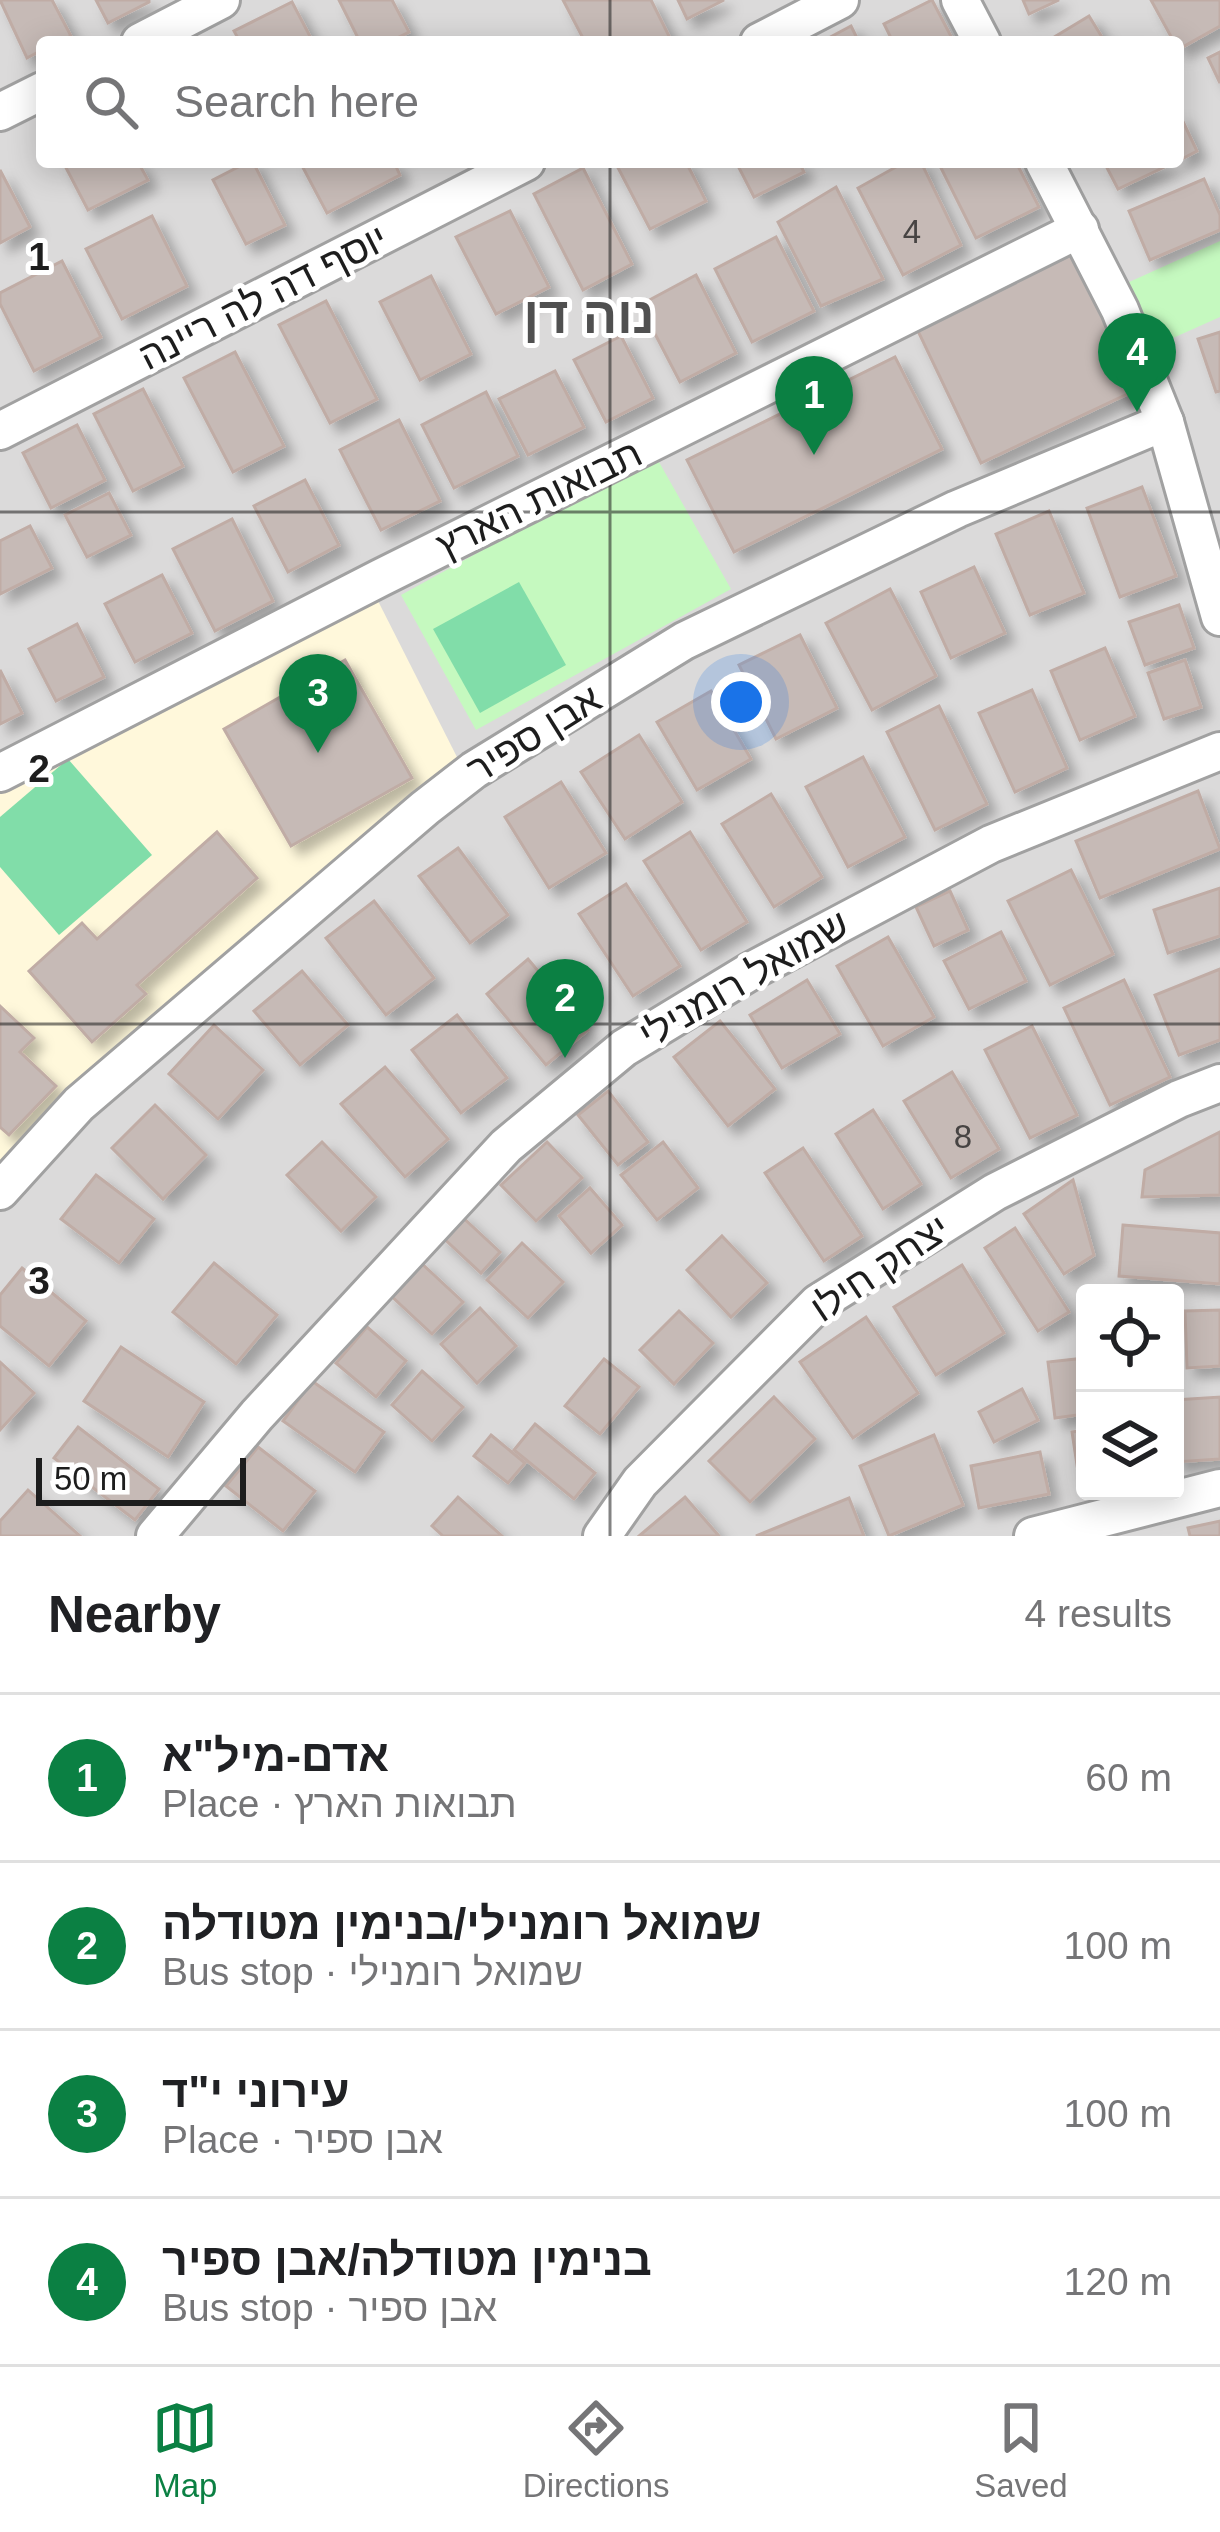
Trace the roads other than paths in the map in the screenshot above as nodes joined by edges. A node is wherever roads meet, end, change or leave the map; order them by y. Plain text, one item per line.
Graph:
1 (221, 0) edge
2 (840, 0) edge
3 (960, 0) edge
4 (152, 36) edge
5 (771, 36) edge
6 (979, 36) edge
7 (36, 94) edge
8 (0, 112) edge
9 (514, 168) edge
10 (1047, 168) edge
11 (1080, 230) junction
12 (1165, 422) junction
13 (0, 431) edge
14 (1220, 617) edge
15 (1220, 751) edge
16 (0, 773) edge
17 (1220, 1083) edge
18 (0, 1191) edge
19 (1220, 1488) edge
20 (155, 1536) edge
21 (602, 1536) edge
22 (1033, 1536) edge

1 - 4 street
2 - 5 street
3 - 6 street
7 - 8 street
9 - 13 street, יוסף דה לה ריינה
10 - 11 street
11 - 12 street
11 - 16 street, תבואות הארץ
12 - 14 street
12 - 18 street, אבן ספיר
15 - 20 street, שמואל רומנילי
17 - 21 street, יצחק חילו
19 - 22 street

